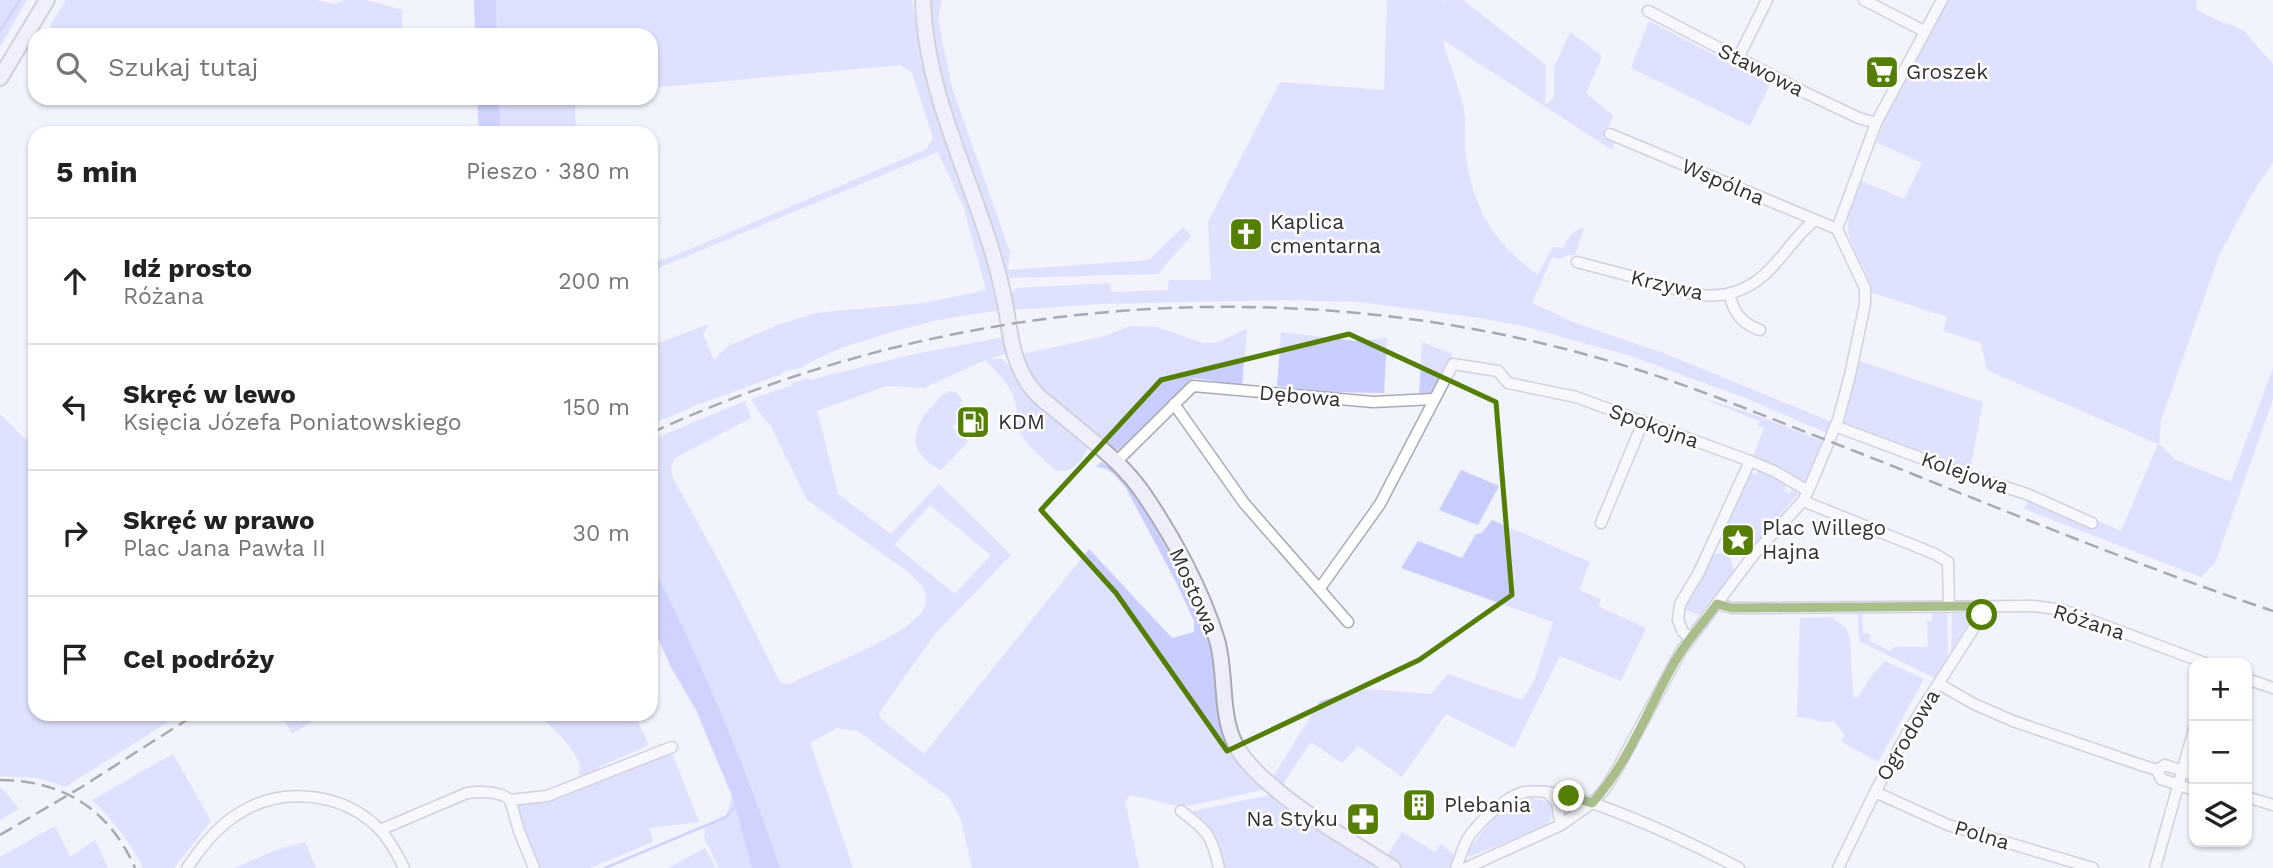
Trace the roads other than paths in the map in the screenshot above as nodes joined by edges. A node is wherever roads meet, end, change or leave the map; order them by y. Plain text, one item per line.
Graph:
1 (47, 0) edge
2 (923, 0) edge
3 (1767, 0) edge
4 (1864, 0) edge
5 (1942, 0) edge
6 (1648, 11) dead end
7 (30, 28) edge
8 (1924, 31) junction
9 (28, 32) edge
10 (1738, 58) junction
11 (0, 78) edge
12 (1876, 123) junction
13 (1610, 134) dead end
14 (1814, 221) junction
15 (1837, 229) junction
16 (1577, 262) dead end
17 (1729, 294) junction
18 (1760, 330) dead end
19 (1434, 399) junction
20 (1174, 404) junction
21 (1643, 422) junction
22 (1835, 426) junction
23 (1750, 461) junction
24 (1116, 462) junction
25 (1808, 491) junction
26 (1803, 501) junction
27 (1601, 523) dead end
28 (2092, 523) dead end
29 (1320, 588) junction
30 (1717, 604) junction
31 (1983, 606) junction
32 (1949, 607) junction
33 (1348, 622) dead end
34 (1690, 638) junction
35 (2192, 658) edge
36 (2252, 680) edge
37 (1939, 684) junction
38 (2273, 688) edge
39 (672, 747) dead end
40 (2189, 748) edge
41 (2157, 770) junction
42 (2183, 771) junction
43 (2189, 773) edge
44 (2178, 786) junction
45 (2189, 789) edge
46 (1548, 792) junction
47 (1875, 792) junction
48 (2252, 799) edge
49 (510, 800) junction
50 (1592, 803) junction
51 (2273, 805) edge
52 (1181, 811) dead end
53 (1561, 825) junction
54 (380, 830) junction
55 (187, 868) edge
56 (404, 868) edge
57 (534, 868) edge
58 (1219, 868) edge
59 (1393, 868) edge
60 (1456, 868) edge
61 (1466, 868) edge
62 (1739, 868) edge
63 (1838, 868) edge
64 (2093, 868) edge
65 (2155, 868) edge

1 - 7 street
2 - 24 street, Mostowa
3 - 10 street
4 - 8 street
5 - 8 street
6 - 10 street, Stawowa
8 - 12 street
9 - 11 street
10 - 12 street, Stawowa
12 - 15 street
13 - 14 street, Wspólna
14 - 15 street, Wspólna
14 - 17 street, Krzywa
15 - 22 street
16 - 17 street, Krzywa
17 - 18 street
19 - 20 street, Dębowa
19 - 21 street, Spokojna
19 - 29 street
20 - 24 street, Dębowa
20 - 29 street
21 - 23 street, Spokojna
21 - 27 street
22 - 25 street
22 - 28 street, Kolejowa
23 - 25 street, Spokojna
23 - 34 street
24 - 59 street, Mostowa
25 - 26 street
26 - 30 street
26 - 32 street
29 - 33 street
30 - 32 street, Różana
30 - 34 street
31 - 32 street, Różana
31 - 35 street, Różana
31 - 37 street, Ogrodowa
34 - 50 street
36 - 38 street
37 - 41 street
37 - 47 street, Ogrodowa
39 - 49 street
40 - 42 street
41 - 42 street
41 - 44 street
42 - 43 street
42 - 44 street
44 - 45 street
44 - 65 street
46 - 50 street
46 - 53 street
46 - 60 street
47 - 63 street, Ogrodowa
47 - 64 street, Polna
48 - 51 street
49 - 54 street
49 - 57 street
50 - 53 street
50 - 62 street
52 - 58 street
53 - 61 street
54 - 55 street
54 - 56 street

